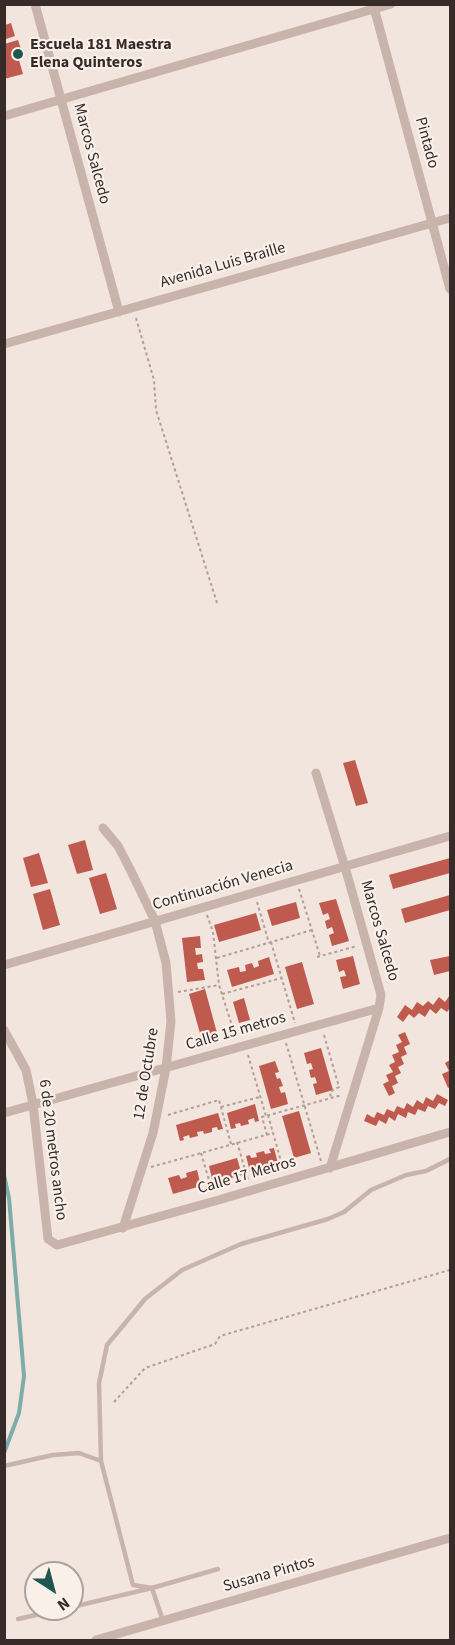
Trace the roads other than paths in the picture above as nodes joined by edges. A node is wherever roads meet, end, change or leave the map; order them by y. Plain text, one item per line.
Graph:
1 (35, 4) edge
2 (391, 4) edge
3 (374, 7) edge
4 (61, 100) junction
5 (4, 116) edge
6 (450, 218) edge
7 (432, 223) junction
8 (450, 289) edge
9 (119, 312) junction
10 (4, 344) edge
11 (316, 773) dead end
12 (103, 828) dead end
13 (450, 836) edge
14 (345, 867) junction
15 (155, 921) junction
16 (4, 965) edge
17 (379, 1008) junction
18 (4, 1030) edge
19 (166, 1068) junction
20 (33, 1104) junction
21 (4, 1113) edge
22 (450, 1132) edge
23 (450, 1159) edge
24 (327, 1168) junction
25 (123, 1228) junction
26 (52, 1243) joint
27 (101, 1461) junction
28 (4, 1466) edge
29 (450, 1538) edge
30 (218, 1569) dead end
31 (152, 1588) junction
32 (84, 1604) edge
33 (24, 1618) edge
34 (18, 1619) dead end
35 (163, 1621) junction
36 (118, 1638) edge
37 (96, 1641) edge

1 - 4 street, Marcos Salcedo
2 - 3 street
3 - 4 street
3 - 7 street, Pintado
4 - 5 street
4 - 9 street, Marcos Salcedo
6 - 7 street, Avenida Luis Braille
7 - 8 street, Pintado
7 - 9 street, Avenida Luis Braille
9 - 10 street, Avenida Luis Braille
11 - 14 street, Marcos Salcedo
12 - 15 street, 12 de Octubre
13 - 14 street, Continuación Venecia
14 - 15 street, Continuación Venecia
14 - 17 street, Marcos Salcedo
15 - 16 street, Continuación Venecia
15 - 19 street, 12 de Octubre
17 - 19 street, Calle 15 metros
17 - 24 street, Marcos Salcedo
18 - 20 street, 6 de 20 metros ancho
19 - 20 street, Calle 15 metros
19 - 25 street, 12 de Octubre
20 - 21 street, Calle 15 metros
20 - 26 street, 6 de 20 metros ancho
22 - 24 street, Calle 17 Metros
23 - 27 lane
24 - 25 street, Calle 17 Metros
25 - 26 street, Calle 17 Metros
27 - 28 lane
27 - 31 lane
29 - 35 street, Susana Pintos
30 - 31 lane
31 - 32 lane
31 - 35 lane
33 - 34 lane
35 - 36 street, Susana Pintos
36 - 37 street, Susana Pintos

